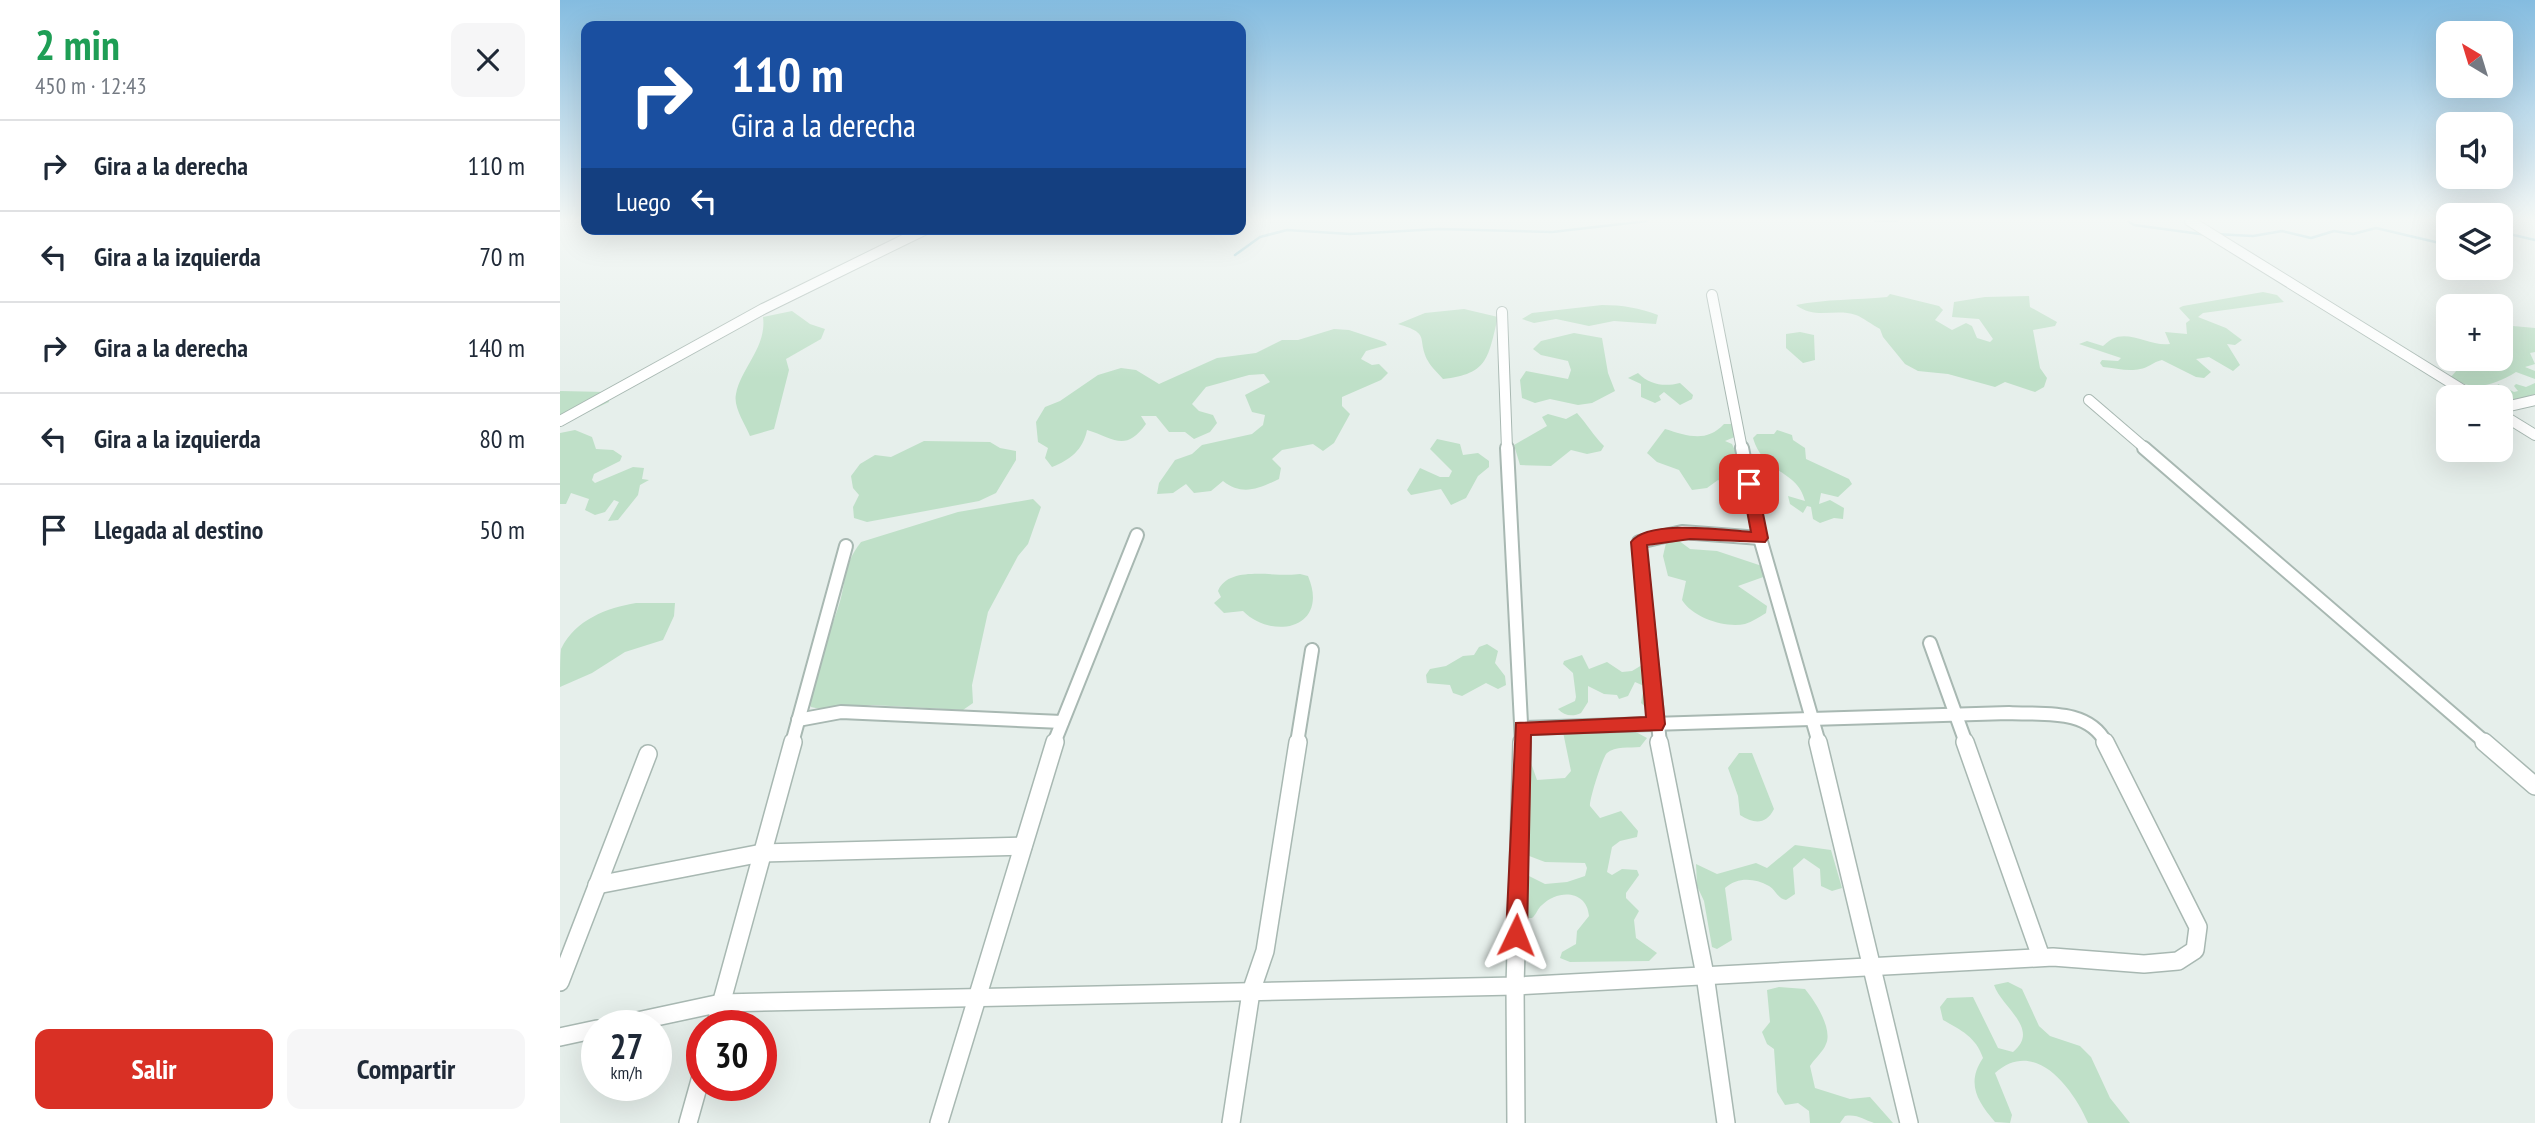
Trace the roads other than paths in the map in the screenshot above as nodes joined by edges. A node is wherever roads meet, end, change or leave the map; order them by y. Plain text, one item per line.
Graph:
1 (836, 273) edge
2 (2274, 273) edge
3 (1712, 295) dead end
4 (1502, 312) dead end
5 (2455, 385) edge
6 (2089, 400) dead end
7 (2535, 400) edge
8 (2513, 405) edge
9 (560, 421) edge
10 (2513, 421) edge
11 (2535, 435) edge
12 (1138, 535) dead end
13 (1760, 538) junction
14 (846, 545) dead end
15 (1930, 643) dead end
16 (1312, 650) dead end
17 (1955, 715) junction
18 (1813, 719) junction
19 (798, 720) junction
20 (1062, 722) junction
21 (1656, 724) junction
22 (1522, 728) junction
23 (648, 754) dead end
24 (2535, 786) edge
25 (1023, 846) junction
26 (762, 853) junction
27 (597, 886) junction
28 (2041, 957) junction
29 (1871, 968) junction
30 (1705, 975) junction
31 (560, 982) edge
32 (1515, 986) junction
33 (1251, 992) junction
34 (977, 998) junction
35 (722, 1003) junction
36 (720, 1010) edge
37 (672, 1014) edge
38 (581, 1032) edge
39 (560, 1037) edge
40 (694, 1101) edge
41 (688, 1123) edge
42 (939, 1123) edge
43 (1231, 1123) edge
44 (1516, 1123) edge
45 (1726, 1123) edge
46 (1909, 1123) edge

1 - 9 street
2 - 5 street
3 - 13 street
4 - 22 street
6 - 24 street
7 - 8 street
10 - 11 street
12 - 20 street
13 - 18 street
13 - 21 street
14 - 19 street
15 - 17 street
16 - 33 street
17 - 18 street
17 - 28 street
17 - 28 street
18 - 21 street
18 - 29 street
19 - 20 street
19 - 26 street
20 - 25 street
21 - 22 street
21 - 30 street
22 - 32 street
23 - 27 street
25 - 26 street
25 - 34 street
26 - 27 street
26 - 35 street
27 - 31 street
28 - 29 street
29 - 30 street
29 - 46 street
30 - 32 street
30 - 45 street
32 - 33 street
32 - 44 street
33 - 34 street
33 - 43 street
34 - 35 street
34 - 42 street
35 - 36 street
35 - 37 street
38 - 39 street
40 - 41 street

